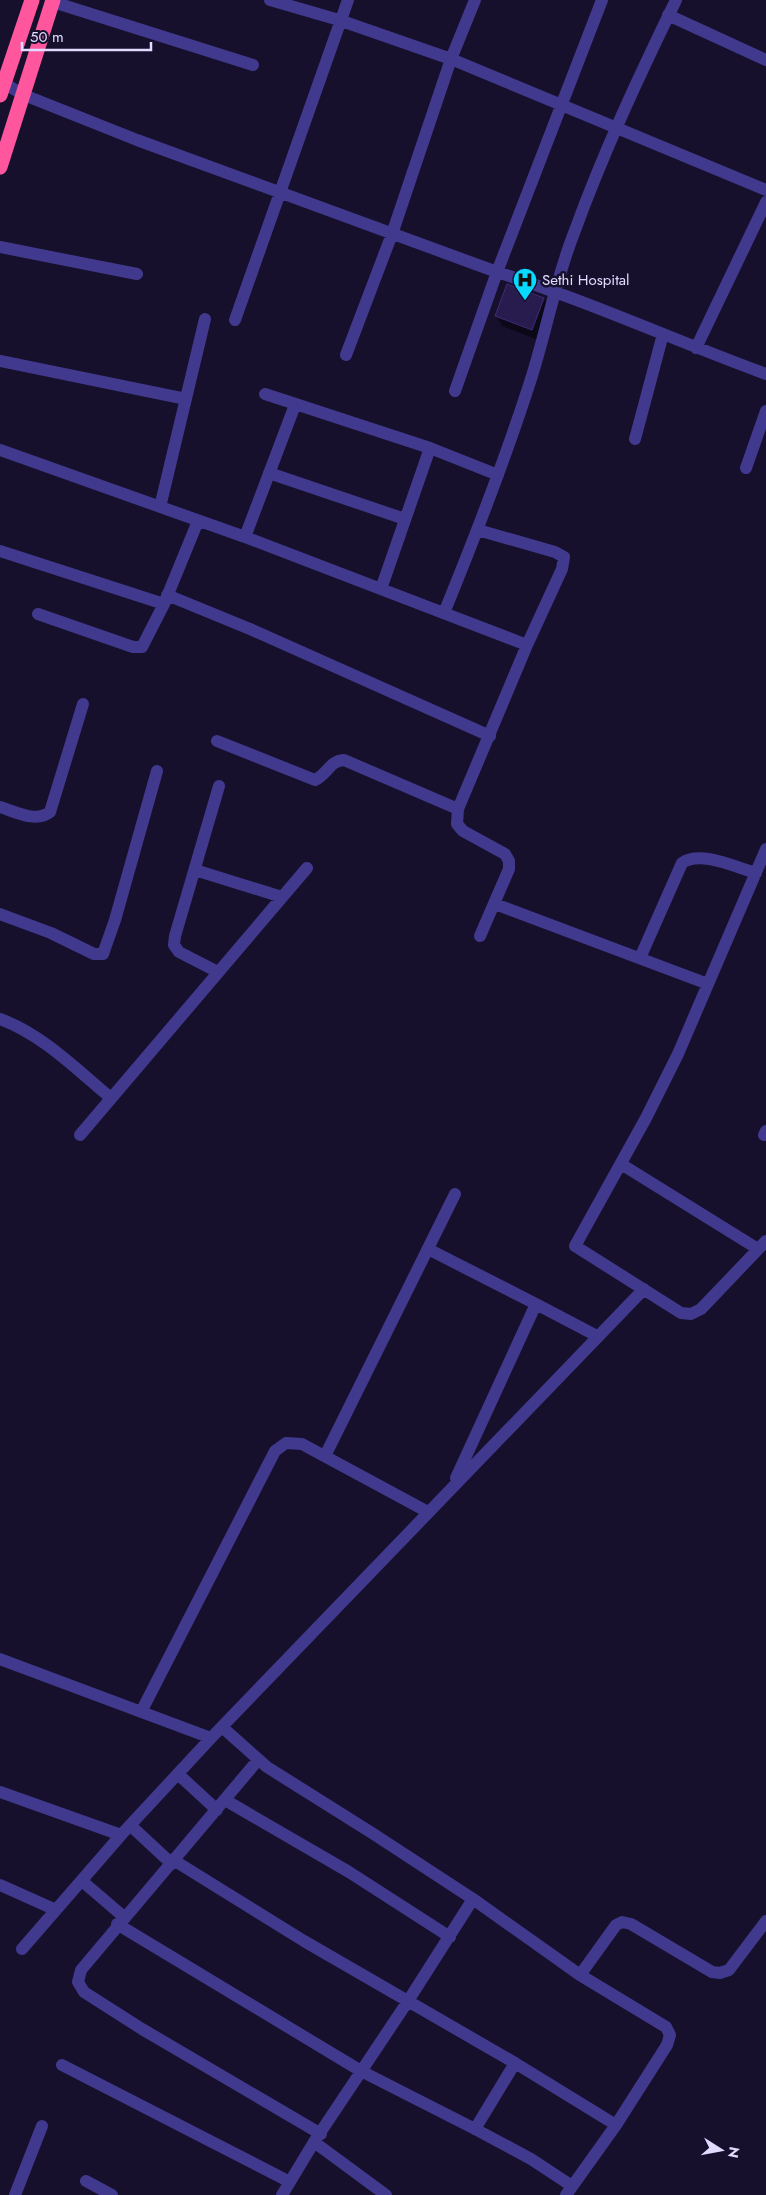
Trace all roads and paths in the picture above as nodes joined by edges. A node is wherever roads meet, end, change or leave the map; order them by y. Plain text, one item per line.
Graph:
1 (31, 0) edge
2 (270, 0) edge
3 (348, 0) edge
4 (475, 0) edge
5 (602, 0) edge
6 (676, 0) edge
7 (53, 1) edge
8 (668, 15) junction
9 (339, 20) junction
10 (451, 59) junction
11 (766, 60) edge
12 (253, 65) dead end
13 (1, 86) edge
14 (24, 95) junction
15 (562, 104) junction
16 (617, 127) junction
17 (0, 166) edge
18 (766, 190) edge
19 (279, 193) junction
20 (766, 202) edge
21 (392, 234) junction
22 (0, 247) edge
23 (497, 272) junction
24 (137, 274) dead end
25 (555, 291) junction
26 (205, 319) dead end
27 (235, 320) dead end
28 (664, 334) junction
29 (696, 348) junction
30 (346, 355) dead end
31 (0, 361) edge
32 (766, 374) edge
33 (455, 391) dead end
34 (265, 394) dead end
35 (186, 399) junction
36 (295, 405) junction
37 (766, 411) edge
38 (635, 439) dead end
39 (430, 448) junction
40 (0, 450) edge
41 (746, 468) dead end
42 (269, 473) junction
43 (498, 475) junction
44 (160, 507) junction
45 (405, 519) junction
46 (198, 521) junction
47 (478, 530) junction
48 (245, 537) junction
49 (0, 551) edge
50 (382, 589) junction
51 (166, 600) junction
52 (444, 613) junction
53 (38, 614) dead end
54 (527, 644) junction
55 (83, 704) dead end
56 (490, 736) junction
57 (217, 741) dead end
58 (157, 770) dead end
59 (219, 786) dead end
60 (0, 807) edge
61 (458, 809) junction
62 (766, 849) edge
63 (307, 868) dead end
64 (195, 870) junction
65 (756, 873) junction
66 (282, 897) junction
67 (495, 904) junction
68 (0, 914) edge
69 (480, 936) dead end
70 (640, 958) junction
71 (218, 972) junction
72 (708, 984) junction
73 (0, 1019) edge
74 (111, 1098) junction
75 (80, 1135) dead end
76 (621, 1164) junction
77 (455, 1194) dead end
78 (762, 1245) edge
79 (428, 1249) junction
80 (644, 1289) junction
81 (536, 1304) junction
82 (597, 1336) junction
83 (325, 1456) junction
84 (452, 1488) junction
85 (428, 1512) junction
86 (0, 1659) edge
87 (141, 1712) junction
88 (222, 1726) junction
89 (210, 1738) junction
90 (258, 1760) junction
91 (178, 1774) junction
92 (0, 1792) edge
93 (221, 1805) junction
94 (126, 1830) junction
95 (173, 1862) junction
96 (82, 1881) junction
97 (0, 1884) edge
98 (473, 1899) junction
99 (56, 1910) junction
100 (121, 1921) junction
101 (766, 1921) edge
102 (450, 1937) junction
103 (22, 1949) dead end
104 (580, 1975) junction
105 (408, 2001) junction
106 (515, 2063) junction
107 (62, 2065) dead end
108 (362, 2071) junction
109 (42, 2126) dead end
110 (616, 2126) junction
111 (475, 2129) junction
112 (317, 2138) junction
113 (86, 2181) dead end
114 (290, 2182) junction
115 (569, 2191) edge
116 (15, 2195) edge
117 (112, 2195) edge
118 (282, 2195) edge
119 (386, 2195) edge

1 - 13 highway
2 - 9 street
3 - 9 street
4 - 10 street
5 - 15 street
6 - 8 street
7 - 12 street
7 - 14 highway
8 - 11 street
8 - 16 street
9 - 10 street
9 - 19 street
10 - 15 street
10 - 21 street
13 - 14 street
14 - 17 highway
14 - 19 street
15 - 16 street
15 - 23 street
16 - 18 street
16 - 25 street
19 - 21 street
19 - 27 street
20 - 29 street
21 - 23 street
21 - 30 street
22 - 24 street
23 - 25 street
23 - 33 street
25 - 28 street
25 - 43 street
26 - 35 street
28 - 29 street
28 - 38 street
29 - 32 street
31 - 35 street
34 - 36 street
35 - 44 street
36 - 39 street
36 - 42 street
37 - 41 street
39 - 43 street
39 - 45 street
40 - 44 street
42 - 45 street
42 - 48 street
43 - 47 street
44 - 46 street
45 - 50 street
46 - 48 street
46 - 51 street
47 - 52 street
47 - 54 street
48 - 50 street
49 - 51 street
50 - 52 street
51 - 53 street
51 - 56 street
52 - 54 street
54 - 56 street
55 - 60 street
56 - 61 street
57 - 61 street
58 - 68 street
59 - 64 street
61 - 67 street
62 - 65 street
63 - 66 street
64 - 66 street
64 - 71 street
65 - 70 street
65 - 72 street
66 - 71 street
67 - 69 street
67 - 70 street
70 - 72 street
71 - 74 street
72 - 76 street
73 - 74 street
74 - 75 street
76 - 78 street
76 - 80 street
77 - 79 street
78 - 80 street
79 - 81 street
79 - 83 street
80 - 82 street
81 - 82 street
81 - 84 street
82 - 84 street
83 - 85 street
83 - 87 street
84 - 85 street
85 - 88 street
86 - 87 street
87 - 89 street
88 - 89 street
88 - 90 street
89 - 91 street
90 - 93 street
90 - 98 street
91 - 93 street
91 - 94 street
92 - 94 street
93 - 95 street
93 - 102 street
94 - 95 street
94 - 96 street
95 - 100 street
95 - 105 street
96 - 99 street
96 - 100 street
97 - 99 street
98 - 102 street
98 - 104 street
99 - 103 street
100 - 108 street
100 - 112 street
101 - 104 street
102 - 105 street
104 - 110 street
105 - 106 street
105 - 108 street
106 - 110 street
106 - 111 street
107 - 114 street
108 - 111 street
108 - 112 street
109 - 116 street
110 - 115 street
111 - 115 street
112 - 114 street
112 - 119 street
113 - 117 street
114 - 118 street

